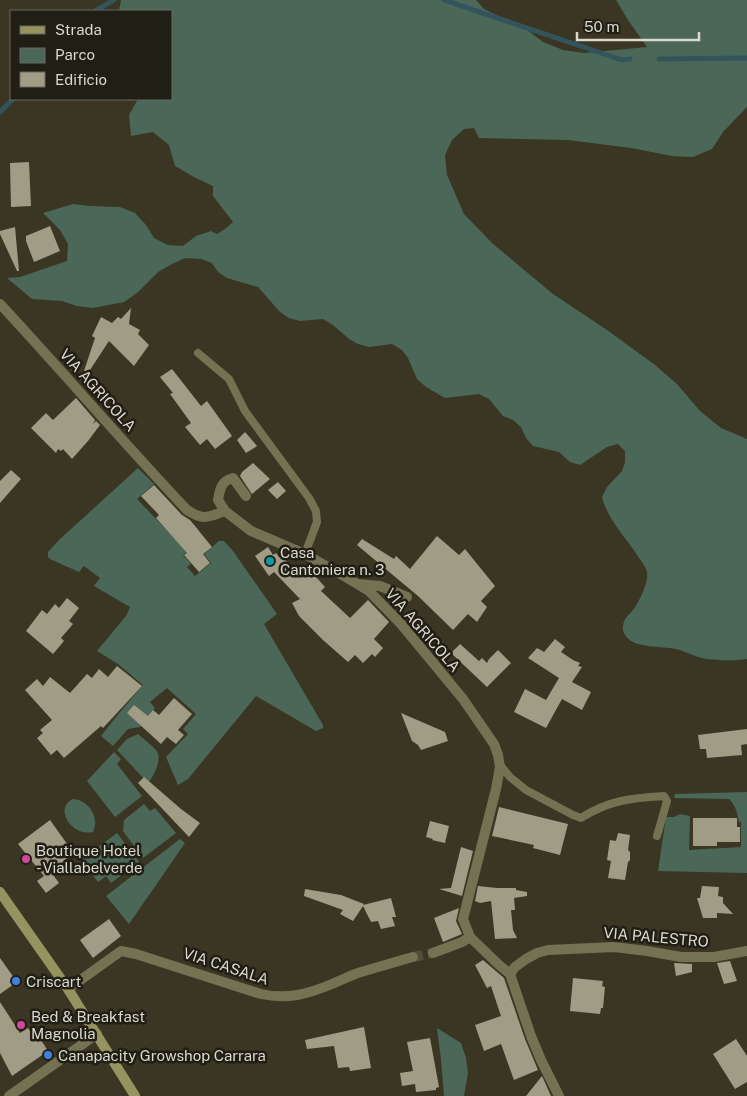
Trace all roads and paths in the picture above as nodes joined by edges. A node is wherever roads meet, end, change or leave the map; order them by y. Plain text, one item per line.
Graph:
1 (0, 304) edge
2 (198, 352) dead end
3 (246, 496) dead end
4 (225, 511) junction
5 (305, 554) junction
6 (351, 582) junction
7 (407, 598) dead end
8 (499, 764) junction
9 (657, 836) dead end
10 (0, 892) edge
11 (470, 937) junction
12 (747, 951) edge
13 (432, 953) tunnel mouth
14 (413, 957) tunnel mouth
15 (510, 974) junction
16 (68, 989) junction
17 (97, 1034) junction
18 (9, 1096) edge
19 (135, 1096) edge
20 (559, 1096) edge

1 - 4 street, VIA AGRICOLA
2 - 5 lane
3 - 4 street
4 - 5 street, VIA AGRICOLA
5 - 6 street, VIA AGRICOLA
6 - 7 street
6 - 8 street, VIA AGRICOLA
8 - 9 lane
8 - 11 street, VIA AGRICOLA
10 - 16 main road
11 - 13 street
11 - 15 street, VIA AGRICOLA
12 - 15 street, VIA PALESTRO
14 - 16 street, VIA CASALA
15 - 20 street, VIA AGRICOLA
16 - 17 main road
17 - 18 street
17 - 19 main road

